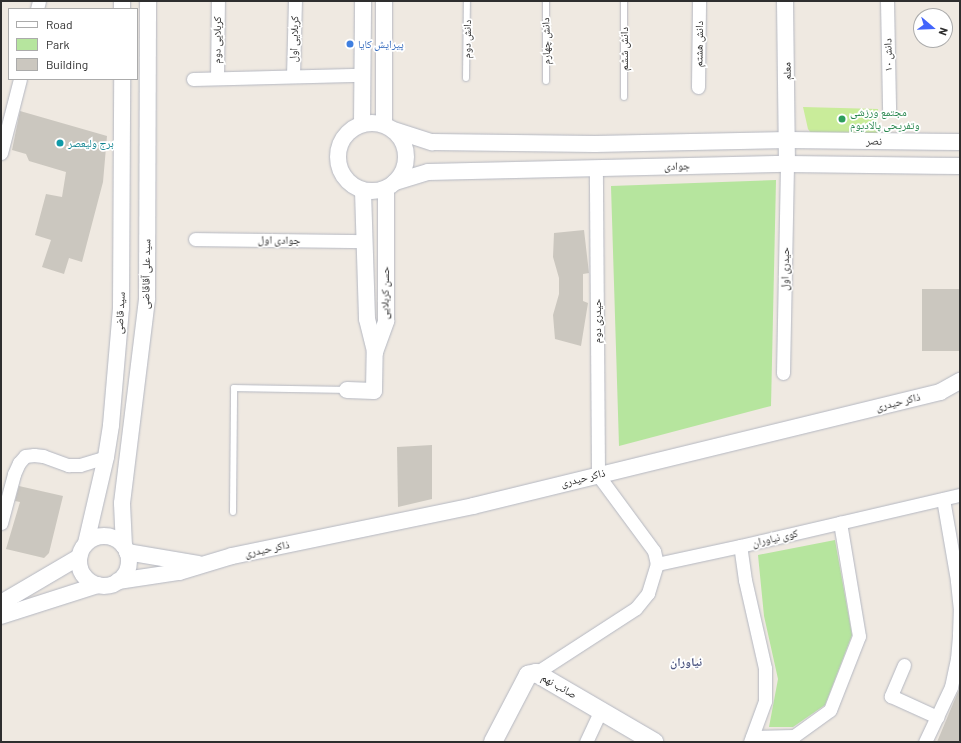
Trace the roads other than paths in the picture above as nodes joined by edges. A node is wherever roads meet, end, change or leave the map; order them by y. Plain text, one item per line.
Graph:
1 (148, 1) edge
2 (218, 1) edge
3 (295, 1) edge
4 (363, 1) edge
5 (384, 1) edge
6 (467, 1) edge
7 (546, 1) edge
8 (624, 1) edge
9 (699, 1) edge
10 (785, 1) edge
11 (887, 1) edge
12 (362, 75) junction
13 (293, 76) junction
14 (217, 78) junction
15 (466, 78) dead end
16 (193, 79) dead end
17 (20, 80) edge
18 (122, 80) edge
19 (546, 81) dead end
20 (698, 87) dead end
21 (624, 97) dead end
22 (889, 109) dead end
23 (362, 124) junction
24 (389, 127) junction
25 (788, 140) junction
26 (960, 142) edge
27 (595, 144) junction
28 (1, 153) edge
29 (787, 164) junction
30 (960, 166) edge
31 (596, 168) junction
32 (391, 186) junction
33 (363, 191) junction
34 (194, 239) dead end
35 (364, 241) junction
36 (375, 352) junction
37 (783, 373) dead end
38 (960, 381) edge
39 (347, 390) joint
40 (106, 458) junction
41 (127, 461) junction
42 (598, 475) junction
43 (960, 495) edge
44 (943, 499) junction
45 (233, 512) dead end
46 (1, 523) edge
47 (840, 523) junction
48 (740, 546) junction
49 (125, 549) junction
50 (83, 550) junction
51 (203, 564) junction
52 (657, 564) junction
53 (118, 581) junction
54 (98, 585) junction
55 (1, 603) edge
56 (1, 616) edge
57 (904, 665) dead end
58 (536, 673) junction
59 (601, 710) junction
60 (937, 717) junction
61 (751, 740) edge
62 (493, 742) edge
63 (586, 742) edge
64 (654, 742) edge
65 (924, 742) edge

1 - 41 street, سید علی آقاقاضی
2 - 14 street, کربلایی دوم
3 - 13 street, کربلایی اول
4 - 12 street
5 - 24 street
6 - 15 lane, دانش دوم
7 - 19 lane, دانش چهارم
8 - 21 lane, دانش ششم
9 - 20 street, دانش هشتم
10 - 25 street, معلم
11 - 22 street, دانش ۱۰
12 - 13 street
12 - 23 street
13 - 14 street
14 - 16 street
17 - 28 street
18 - 40 street, سید قاضی
23 - 24 street
23 - 33 street
24 - 27 street
24 - 32 street
25 - 26 street, نصر
25 - 27 street
25 - 29 street, معلم
27 - 31 street
29 - 30 street, جوادی
29 - 31 street, جوادی
29 - 37 street, حیدری اول
31 - 32 street, جوادی
31 - 42 street, حیدری دوم
32 - 33 street
32 - 36 street, حسن کربلایی
33 - 35 street, حسن کربلایی
34 - 35 street, جوادی اول
35 - 36 street, حسن کربلایی
36 - 39 street
38 - 42 street, ذاکر حیدری
39 - 45 lane
40 - 41 street
40 - 46 street
40 - 50 street, سید قاضی
41 - 49 street, سید علی آقاقاضی
42 - 51 street, ذاکر حیدری
42 - 52 street
43 - 44 street, کوی نیاوران
44 - 47 street, کوی نیاوران
44 - 60 street
47 - 48 street, کوی نیاوران
47 - 61 street
48 - 52 street
48 - 61 street, کوی نیاوران
49 - 50 street
49 - 51 street
49 - 53 street
50 - 54 street
50 - 55 street
51 - 53 street, ذاکر حیدری
52 - 58 street
53 - 54 street
54 - 56 street
57 - 60 street
58 - 59 main road, صائب نهم
58 - 62 main road, صائب نهم
59 - 63 street
59 - 64 main road, صائب نهم
60 - 65 street

